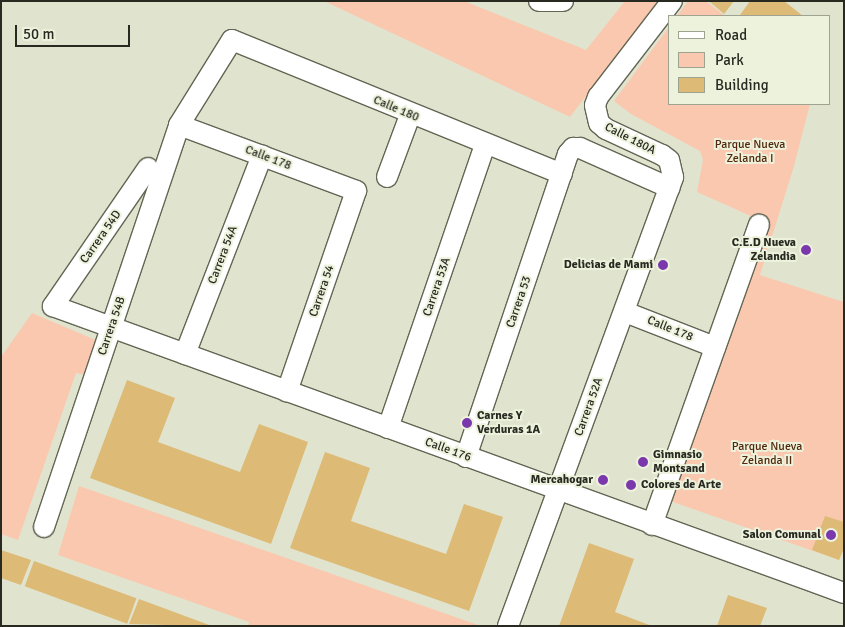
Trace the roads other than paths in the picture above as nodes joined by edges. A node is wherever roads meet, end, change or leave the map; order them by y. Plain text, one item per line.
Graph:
1 (539, 1) edge
2 (563, 1) edge
3 (672, 1) edge
4 (410, 115) junction
5 (180, 125) junction
6 (486, 145) junction
7 (262, 155) junction
8 (148, 168) dead end
9 (562, 174) junction
10 (387, 177) dead end
11 (670, 188) junction
12 (356, 191) joint
13 (760, 224) dead end
14 (53, 306) joint
15 (625, 312) junction
16 (111, 327) junction
17 (715, 347) junction
18 (185, 354) junction
19 (287, 391) junction
20 (388, 428) junction
21 (466, 457) junction
22 (558, 490) junction
23 (652, 524) junction
24 (44, 527) dead end
25 (844, 593) edge
26 (508, 626) edge

1 - 2 street
3 - 11 street, Calle 180A
4 - 5 street, Calle 180
4 - 6 street, Calle 180
4 - 10 street
5 - 7 street, Calle 178
5 - 16 street, Carrera 54B
6 - 9 street, Calle 180
6 - 20 street, Carrera 53A
7 - 12 street, Calle 178
7 - 18 street, Carrera 54A
8 - 14 street, Carrera 54D
9 - 11 street, Carrera 53
9 - 21 street, Carrera 53
11 - 15 street, Carrera 52A
12 - 19 street, Carrera 54
13 - 17 street
14 - 16 street, Calle 176
15 - 17 street, Calle 178
15 - 22 street, Carrera 52A
16 - 18 street, Calle 176
16 - 24 street, Carrera 54B
17 - 23 street
18 - 19 street, Calle 176
19 - 20 street, Calle 176
20 - 21 street, Calle 176
21 - 22 street, Calle 176
22 - 23 street, Calle 176
22 - 26 street, Carrera 52A
23 - 25 street, Calle 176

